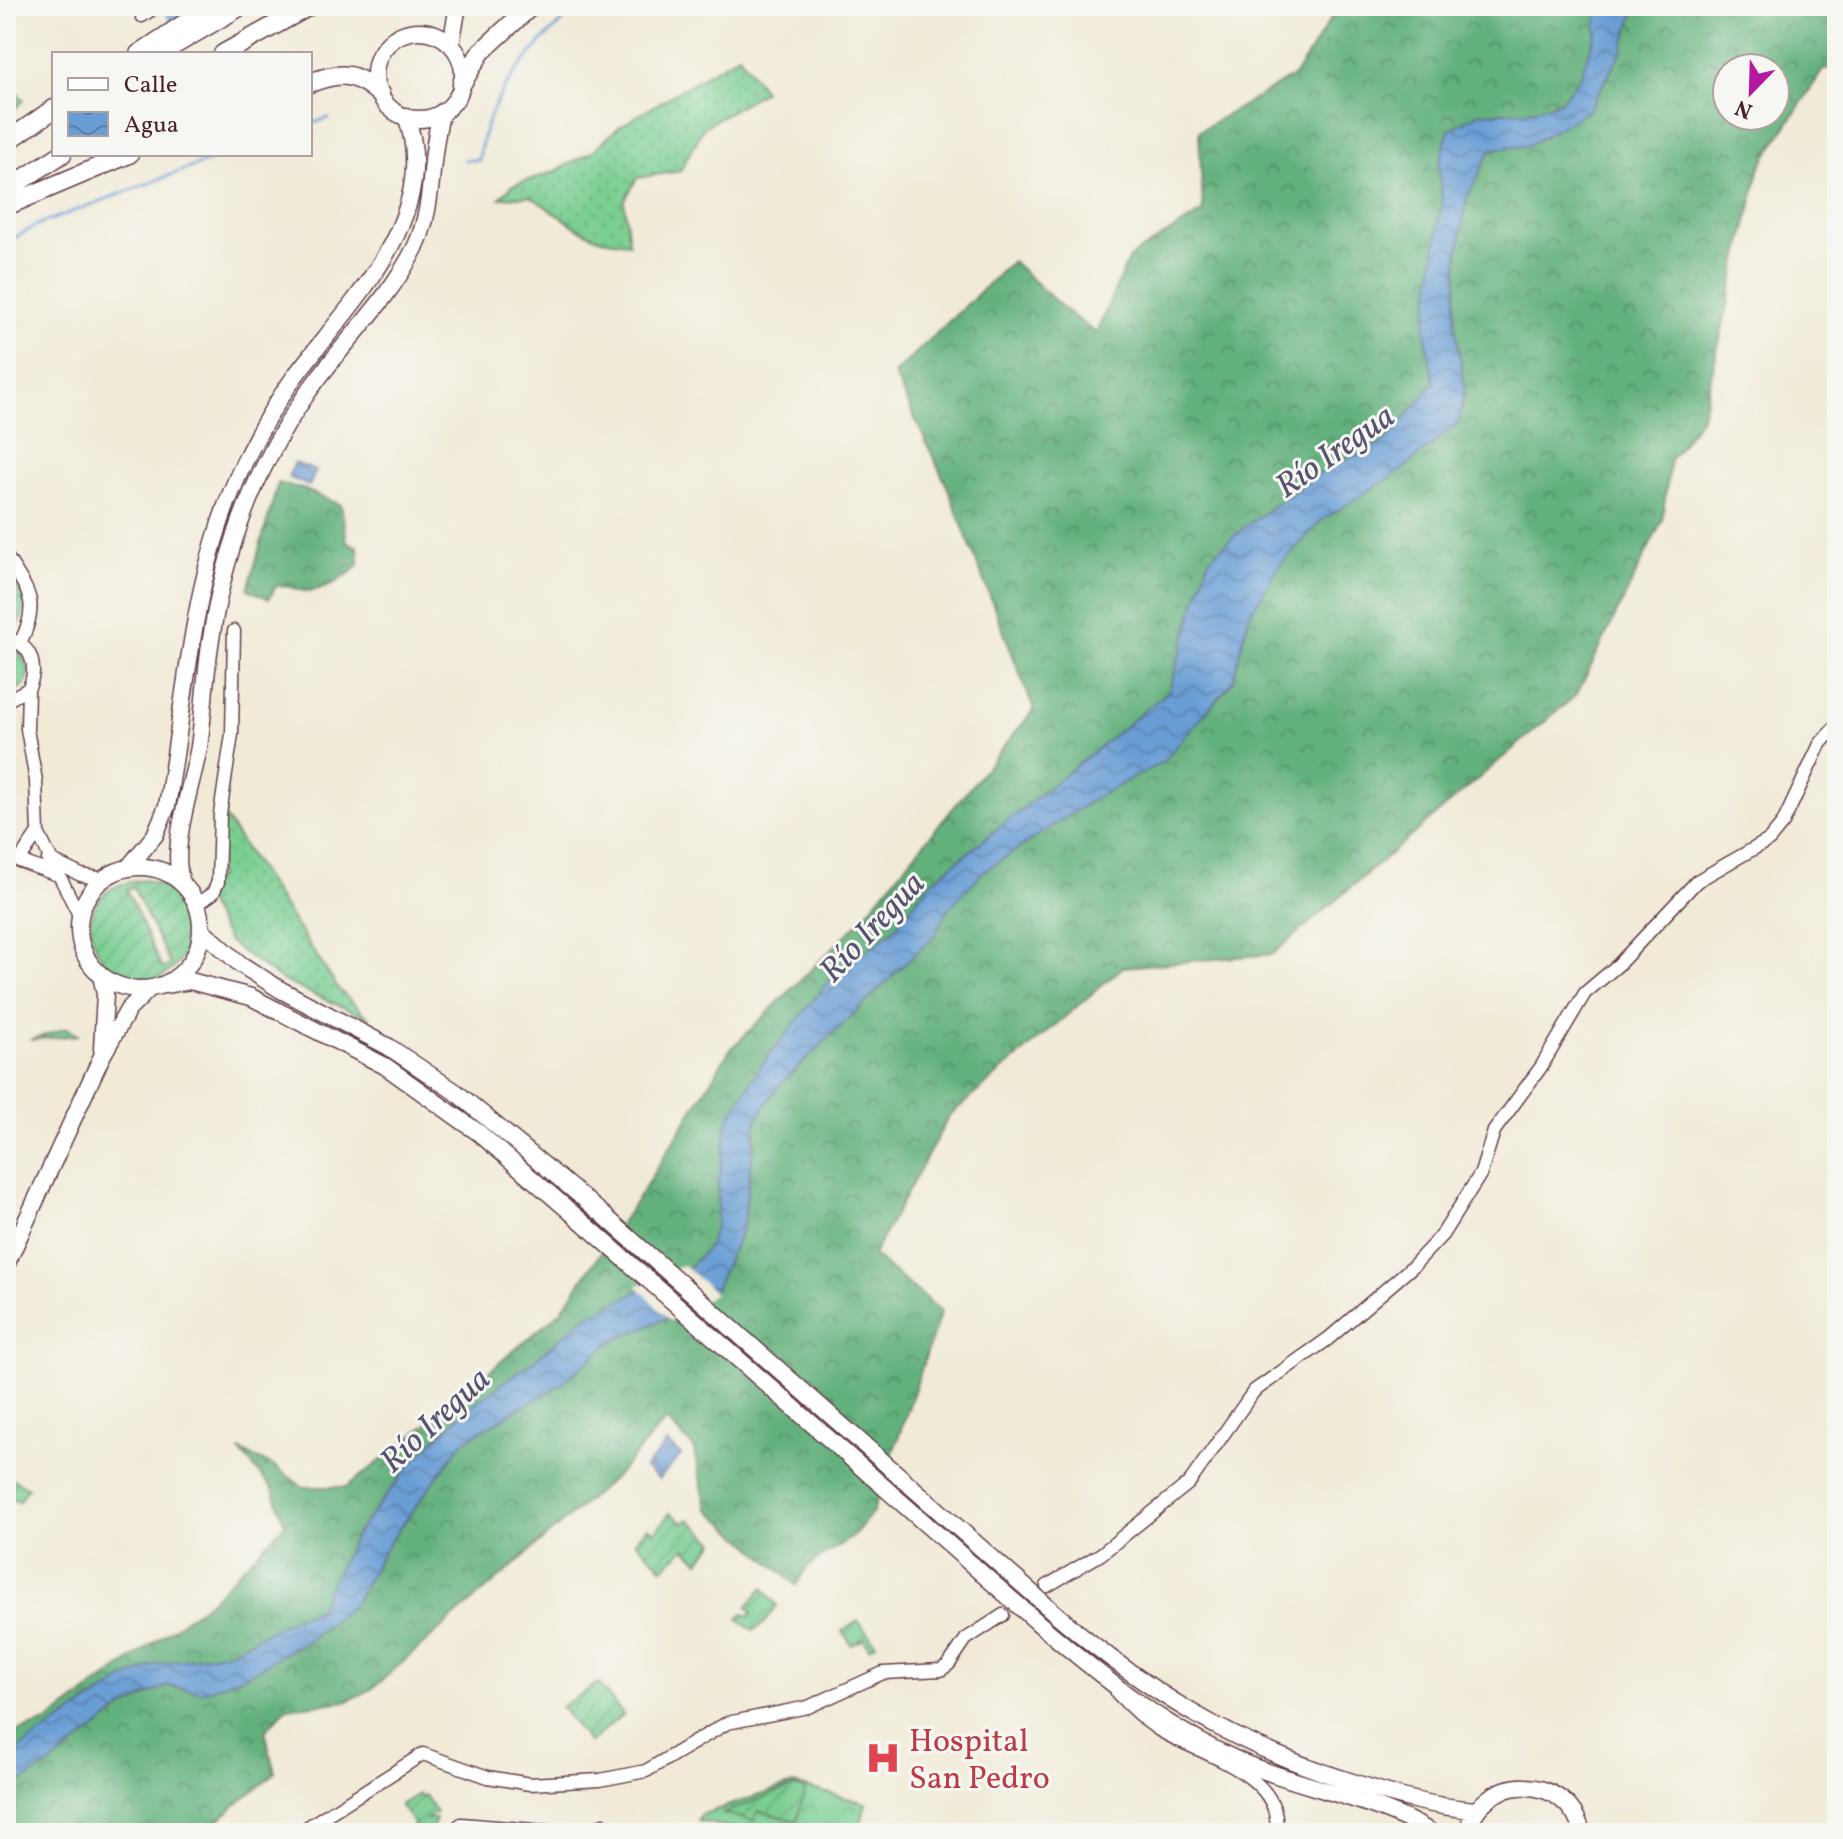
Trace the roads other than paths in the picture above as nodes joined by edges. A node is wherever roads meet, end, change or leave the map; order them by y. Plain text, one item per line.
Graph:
1 (157, 6) edge
2 (211, 6) edge
3 (241, 6) edge
4 (309, 6) edge
5 (531, 6) edge
6 (455, 11) edge
7 (142, 16) dead end
8 (433, 33) junction
9 (451, 44) junction
10 (142, 52) edge
11 (162, 52) edge
12 (227, 52) edge
13 (312, 82) edge
14 (462, 83) junction
15 (380, 94) junction
16 (52, 110) edge
17 (442, 112) junction
18 (406, 116) junction
19 (52, 120) edge
20 (6, 142) edge
21 (6, 151) edge
22 (59, 156) edge
23 (124, 156) edge
24 (6, 190) edge
25 (6, 206) edge
26 (6, 556) edge
27 (234, 631) dead end
28 (6, 639) edge
29 (20, 643) junction
30 (28, 689) junction
31 (6, 701) edge
32 (26, 712) junction
33 (1837, 725) edge
34 (38, 833) junction
35 (48, 859) junction
36 (19, 861) junction
37 (6, 868) edge
38 (128, 868) junction
39 (56, 875) junction
40 (103, 879) junction
41 (182, 883) junction
42 (196, 905) junction
43 (80, 917) junction
44 (201, 929) junction
45 (101, 975) junction
46 (156, 987) junction
47 (102, 1056) junction
48 (6, 1265) edge
49 (1047, 1586) dead end
50 (1002, 1616) dead end
51 (1107, 1682) junction
52 (1476, 1810) junction
53 (456, 1828) edge
54 (298, 1833) edge
55 (571, 1833) edge
56 (591, 1833) edge
57 (615, 1833) edge
58 (1276, 1833) edge
59 (1432, 1833) edge
60 (1467, 1833) edge
61 (1582, 1833) edge

1 - 7 street
2 - 10 highway
3 - 11 highway
4 - 12 highway
5 - 14 highway
6 - 8 main road
6 - 9 main road
8 - 9 main road
8 - 15 main road
9 - 14 main road
13 - 15 highway
14 - 17 main road
15 - 18 main road
16 - 20 highway
17 - 18 main road
17 - 41 main road
18 - 38 main road
19 - 21 highway
22 - 24 highway
23 - 25 highway
26 - 29 street
27 - 42 street
28 - 29 street
29 - 30 street
30 - 31 street
30 - 32 street
31 - 32 street
32 - 34 street
33 - 49 street
34 - 35 street
34 - 36 street
35 - 39 street
35 - 40 street
36 - 37 street
36 - 39 street
38 - 40 main road
38 - 41 main road
39 - 43 street
40 - 43 main road
41 - 42 main road
42 - 44 main road
43 - 45 main road
44 - 46 main road
44 - 52 main road, bridge
45 - 46 main road
45 - 47 main road
46 - 47 main road
46 - 51 main road, bridge
47 - 48 main road
50 - 54 street
51 - 58 street
51 - 59 main road
52 - 60 main road
52 - 61 main road
53 - 55 street
56 - 57 street

